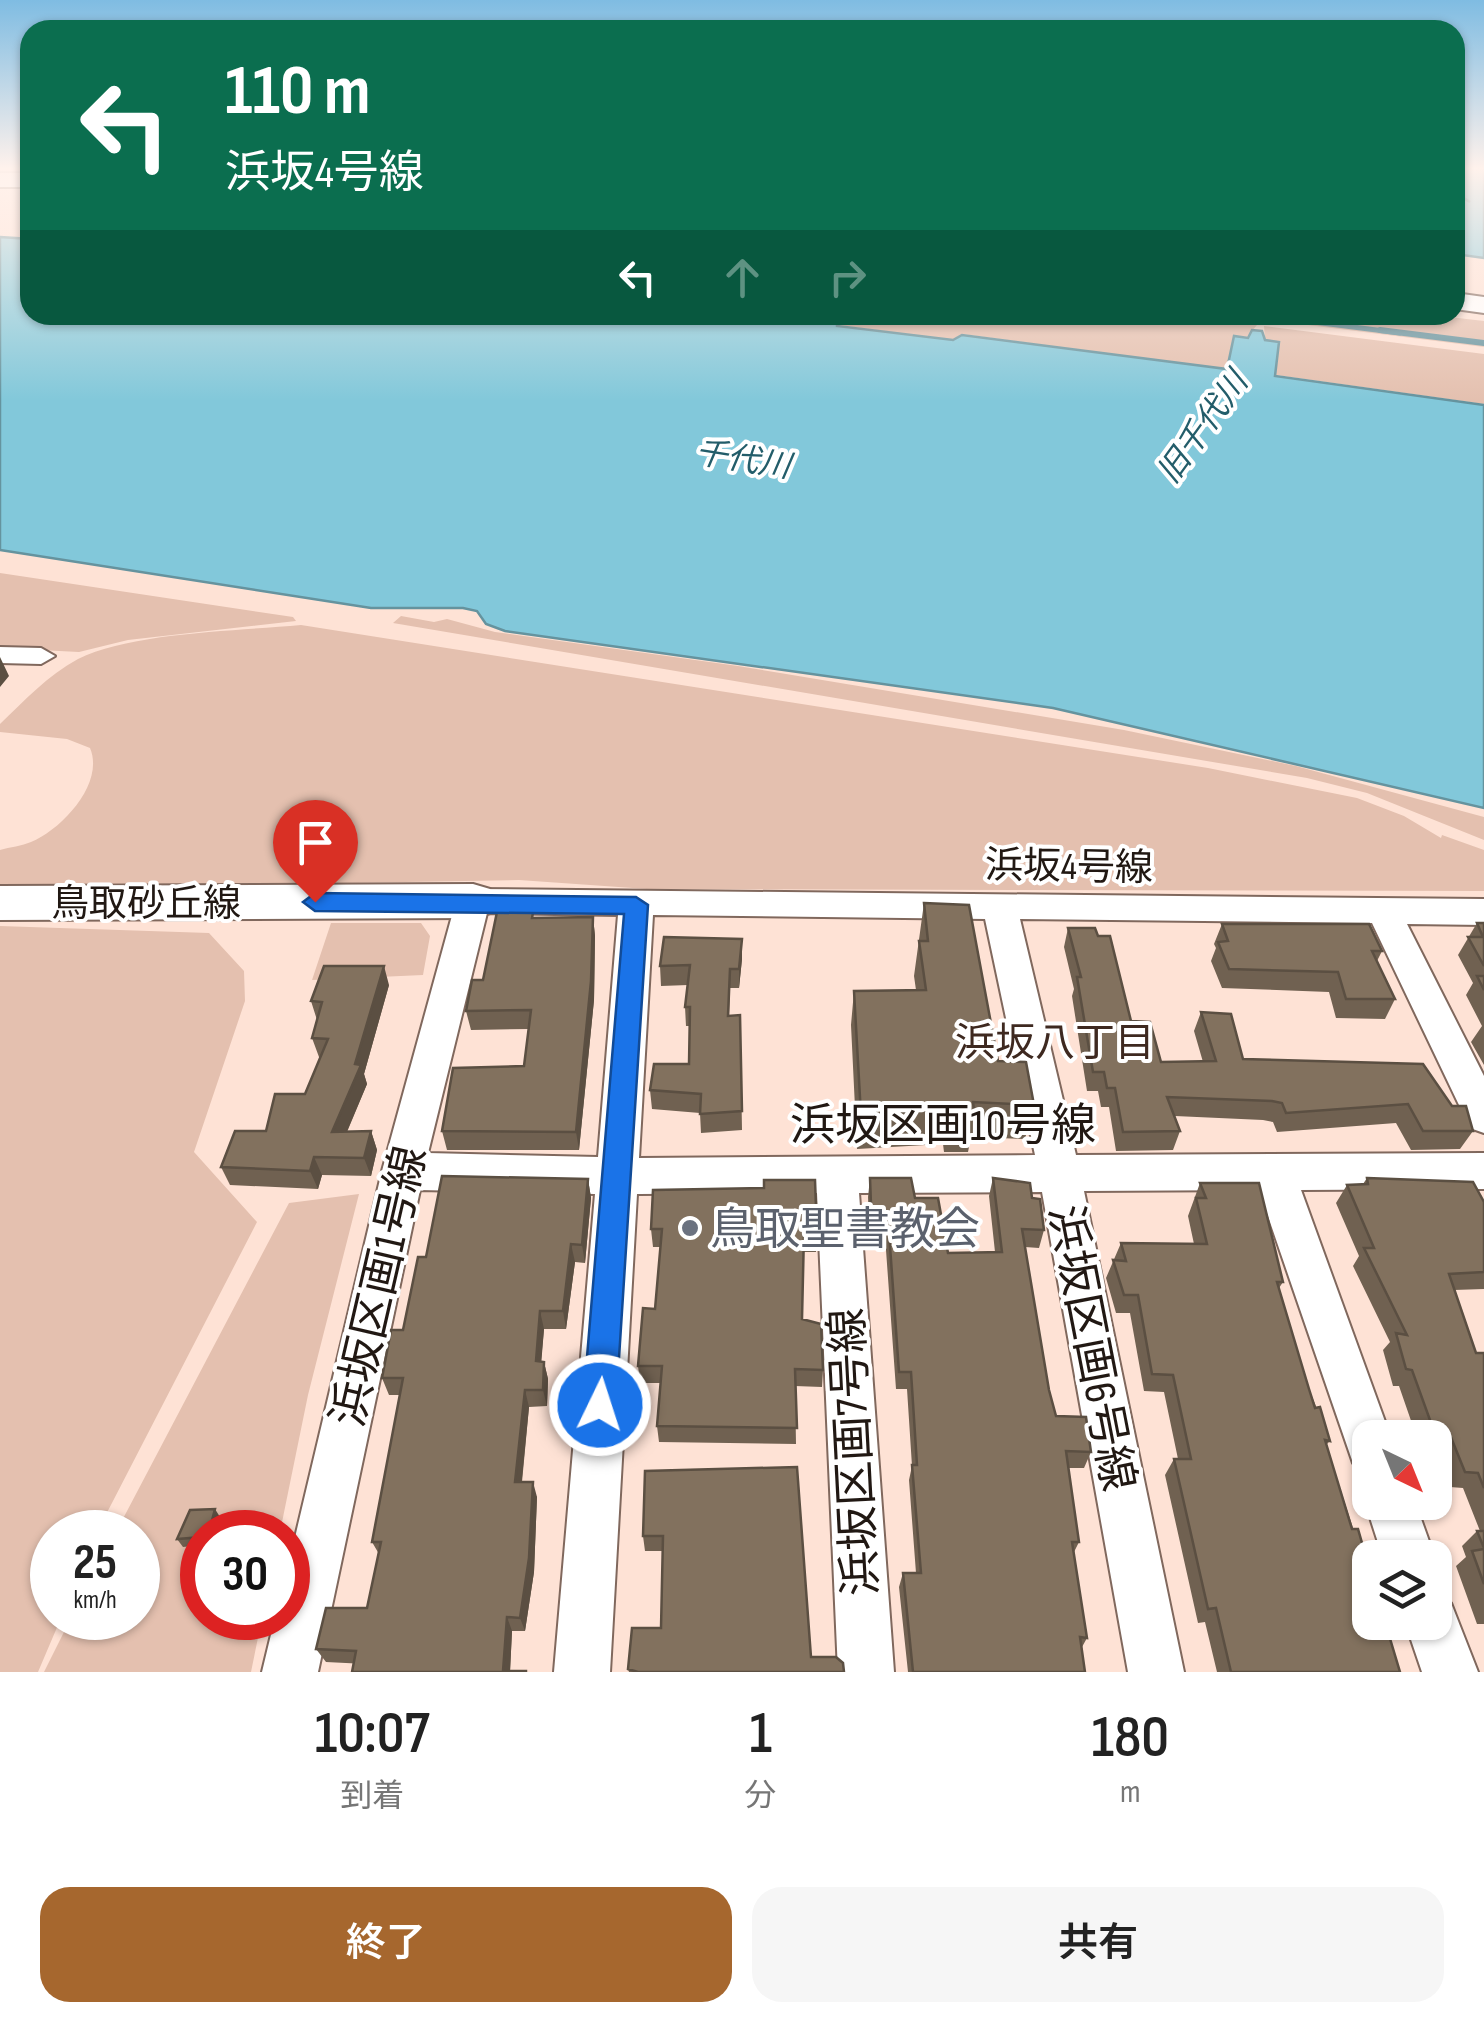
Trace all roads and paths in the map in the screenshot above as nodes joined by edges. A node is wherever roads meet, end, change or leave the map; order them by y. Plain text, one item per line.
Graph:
1 (0, 655) edge
2 (41, 656) dead end
3 (473, 901) junction
4 (0, 904) edge
5 (636, 905) junction
6 (1000, 907) junction
7 (1484, 912) edge
8 (1384, 913) junction
9 (1484, 1116) edge
10 (1484, 1170) edge
11 (403, 1171) junction
12 (1274, 1172) junction
13 (838, 1173) junction
14 (1060, 1174) junction
15 (614, 1176) junction
16 (1361, 1420) edge
17 (1438, 1640) edge
18 (290, 1672) edge
19 (582, 1672) edge
20 (866, 1672) edge
21 (1156, 1672) edge
22 (1450, 1672) edge

1 - 2 street
3 - 4 main road, 鳥取砂丘線
3 - 5 street, 浜坂4号線
3 - 11 street, 浜坂区画1号線
5 - 6 street, 浜坂4号線
5 - 15 street
6 - 8 street, 浜坂4号線
6 - 14 street, 浜坂区画6号線
7 - 8 street, 浜坂4号線
8 - 9 street
10 - 12 street, 浜坂区画10号線
11 - 15 street, 浜坂区画10号線
11 - 18 street, 浜坂区画1号線
12 - 14 street, 浜坂区画10号線
12 - 16 street
13 - 14 street, 浜坂区画10号線
13 - 15 street, 浜坂区画10号線
13 - 20 street, 浜坂区画7号線
14 - 21 street, 浜坂区画6号線
15 - 19 street
17 - 22 street

